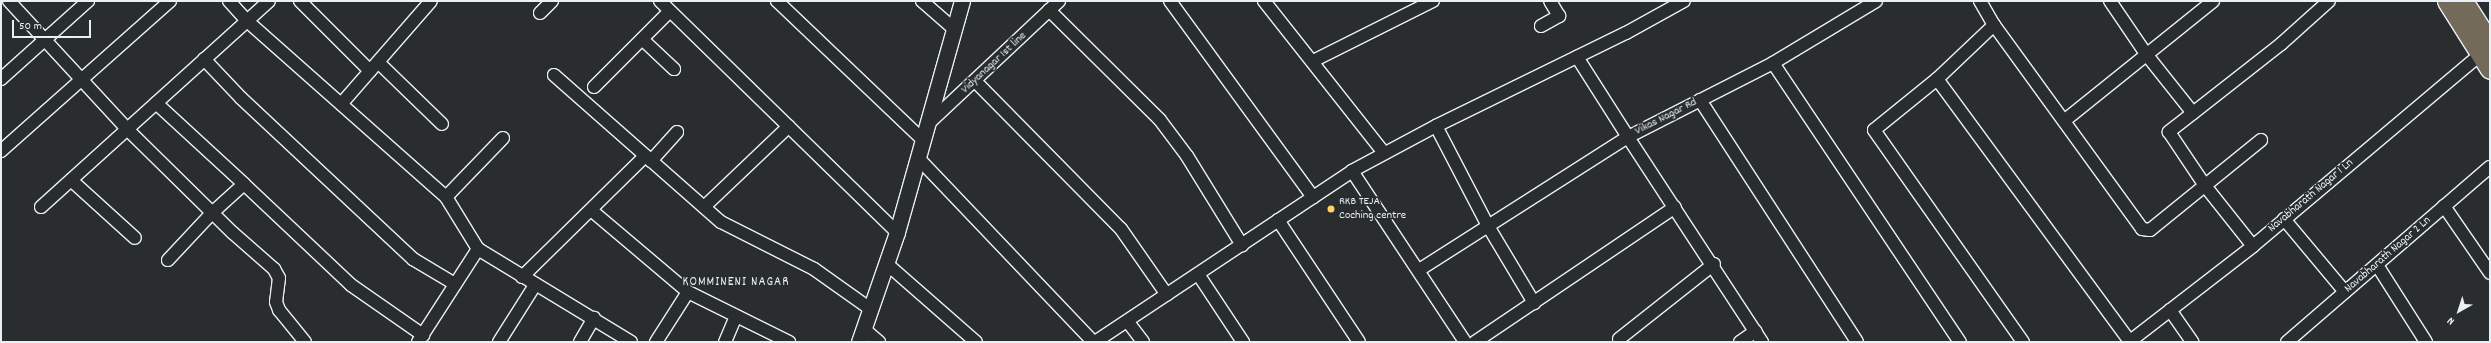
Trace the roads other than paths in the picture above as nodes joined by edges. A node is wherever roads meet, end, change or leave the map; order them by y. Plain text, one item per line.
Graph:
1 (7, 1) edge
2 (88, 1) edge
3 (170, 1) edge
4 (229, 1) edge
5 (269, 1) edge
6 (300, 1) edge
7 (431, 1) edge
8 (552, 1) edge
9 (660, 1) edge
10 (777, 1) edge
11 (922, 1) edge
12 (962, 1) edge
13 (1059, 1) edge
14 (1170, 1) edge
15 (1264, 1) edge
16 (1433, 1) edge
17 (1550, 1) edge
18 (1682, 1) edge
19 (1876, 1) edge
20 (1980, 1) edge
21 (2110, 1) edge
22 (2329, 1) edge
23 (2447, 1) edge
24 (2463, 1) edge
25 (2206, 3) edge
26 (1, 5) edge
27 (1050, 10) junction
28 (670, 11) junction
29 (540, 13) dead end
30 (246, 20) junction
31 (1994, 25) junction
32 (1541, 26) dead end
33 (953, 28) junction
34 (642, 39) junction
35 (44, 40) junction
36 (2488, 53) edge
37 (2146, 54) junction
38 (1577, 57) junction
39 (204, 59) junction
40 (1313, 61) junction
41 (1773, 63) junction
42 (374, 66) junction
43 (674, 69) dead end
44 (554, 75) dead end
45 (1, 79) edge
46 (1937, 79) junction
47 (82, 80) junction
48 (975, 81) junction
49 (594, 87) dead end
50 (1700, 100) junction
51 (156, 103) junction
52 (342, 103) junction
53 (2193, 113) junction
54 (2064, 121) junction
55 (442, 124) dead end
56 (928, 124) junction
57 (789, 126) junction
58 (1436, 126) junction
59 (127, 129) junction
60 (677, 132) dead end
61 (1628, 137) junction
62 (503, 138) dead end
63 (2261, 140) dead end
64 (924, 141) junction
65 (1, 151) edge
66 (1384, 153) junction
67 (648, 158) junction
68 (919, 159) junction
69 (2490, 167) edge
70 (1352, 171) junction
71 (71, 180) junction
72 (244, 184) junction
73 (2206, 186) junction
74 (446, 197) junction
75 (1313, 197) junction
76 (2444, 206) junction
77 (41, 207) dead end
78 (704, 207) junction
79 (1675, 207) junction
80 (590, 210) junction
81 (212, 213) junction
82 (2284, 219) junction
83 (1278, 220) junction
84 (1488, 226) junction
85 (897, 232) junction
86 (135, 238) dead end
87 (1242, 245) junction
88 (2253, 246) junction
89 (478, 249) junction
90 (168, 260) dead end
91 (887, 264) junction
92 (1714, 264) junction
93 (2376, 265) junction
94 (1419, 270) junction
95 (2490, 273) edge
96 (1198, 274) junction
97 (522, 277) junction
98 (455, 284) junction
99 (535, 285) junction
100 (688, 292) junction
101 (2345, 292) junction
102 (1167, 295) junction
103 (1534, 302) junction
104 (872, 310) junction
105 (2170, 310) junction
106 (736, 316) junction
107 (594, 318) junction
108 (1128, 322) junction
109 (862, 336) edge
110 (1759, 337) edge
111 (420, 338) edge
112 (1619, 339) dead end
113 (305, 342) edge
114 (498, 342) edge
115 (580, 342) edge
116 (631, 342) edge
117 (656, 342) edge
118 (725, 342) edge
119 (789, 342) edge
120 (878, 342) edge
121 (976, 342) edge
122 (1094, 342) edge
123 (1143, 342) edge
124 (1243, 342) edge
125 (1359, 342) edge
126 (1465, 342) edge
127 (1475, 342) edge
128 (1740, 342) edge
129 (1857, 342) edge
130 (1960, 342) edge
131 (2023, 342) edge
132 (2129, 342) edge
133 (2192, 342) edge
134 (2287, 342) edge
135 (2426, 342) edge

1 - 26 street
1 - 35 street
2 - 35 street
3 - 47 street
4 - 30 street
5 - 30 street
6 - 42 street
7 - 42 street
8 - 29 street
9 - 28 street
10 - 64 street
11 - 33 street
12 - 33 street
13 - 27 street, Vidyanagar 1st line
14 - 75 street
15 - 40 street
16 - 40 street
17 - 32 street
18 - 38 street
19 - 41 street, Vikas Nagar Rd
20 - 31 street
21 - 37 street
22 - 53 street
23 - 36 main road
24 - 36 main road
25 - 37 street
27 - 48 street, Vidyanagar 1st line
27 - 87 street
28 - 34 street
28 - 57 street
30 - 39 street
30 - 52 street
31 - 46 street
31 - 54 street
33 - 56 street
34 - 43 street
34 - 49 street
35 - 45 street
35 - 47 street
36 - 82 street, Navabharath Nagar 1 Ln
37 - 53 street
37 - 54 street
38 - 58 street
38 - 61 street
39 - 51 street
39 - 98 street
40 - 66 street
41 - 50 street, Vikas Nagar Rd
41 - 130 street
42 - 52 street
42 - 55 street
44 - 67 street
46 - 131 street
46 - 132 street
47 - 59 street
47 - 65 street
48 - 56 street, Vidyanagar 1st line
48 - 102 street
50 - 61 street, Vikas Nagar Rd
50 - 129 street
51 - 59 street
51 - 72 street
52 - 74 street
53 - 73 street
54 - 73 street
56 - 64 street
57 - 78 street
57 - 85 street
58 - 66 street
58 - 84 street
59 - 71 street
59 - 81 street
60 - 67 street
61 - 79 street, Vikas Nagar Rd
61 - 84 street
62 - 74 street
63 - 73 street
64 - 68 street
66 - 70 street
67 - 78 street
67 - 80 street
68 - 85 street
68 - 122 street
69 - 76 street, Navabharath Nagar 2 Ln
70 - 75 street
70 - 94 street
71 - 77 street
71 - 86 street
72 - 81 street
72 - 111 street
73 - 88 street
74 - 89 street
75 - 83 street
76 - 93 street, Navabharath Nagar 2 Ln
76 - 95 street
78 - 104 street
79 - 92 street, Vikas Nagar Rd
79 - 103 street
80 - 97 street
80 - 100 street
81 - 90 street
81 - 113 street
82 - 88 street, Navabharath Nagar 1 Ln
82 - 101 street
83 - 87 street
83 - 125 street
84 - 94 street
84 - 103 street
85 - 91 street
87 - 96 street
88 - 105 street, Navabharath Nagar 1 Ln
89 - 97 street
89 - 98 street
91 - 104 street
91 - 121 street
92 - 110 street, Vikas Nagar Rd
92 - 112 street
93 - 101 street, Navabharath Nagar 2 Ln
93 - 135 street
94 - 126 street
96 - 102 street
96 - 124 street
97 - 99 street
98 - 111 street
99 - 107 street
99 - 114 street
100 - 106 street
100 - 117 street
101 - 134 street, Navabharath Nagar 2 Ln
102 - 108 street
103 - 127 street
104 - 109 street
105 - 132 street, Navabharath Nagar 1 Ln
105 - 133 street
106 - 118 street
106 - 119 street
107 - 115 street
107 - 116 street
108 - 122 street
108 - 123 street
109 - 120 street
110 - 128 street

